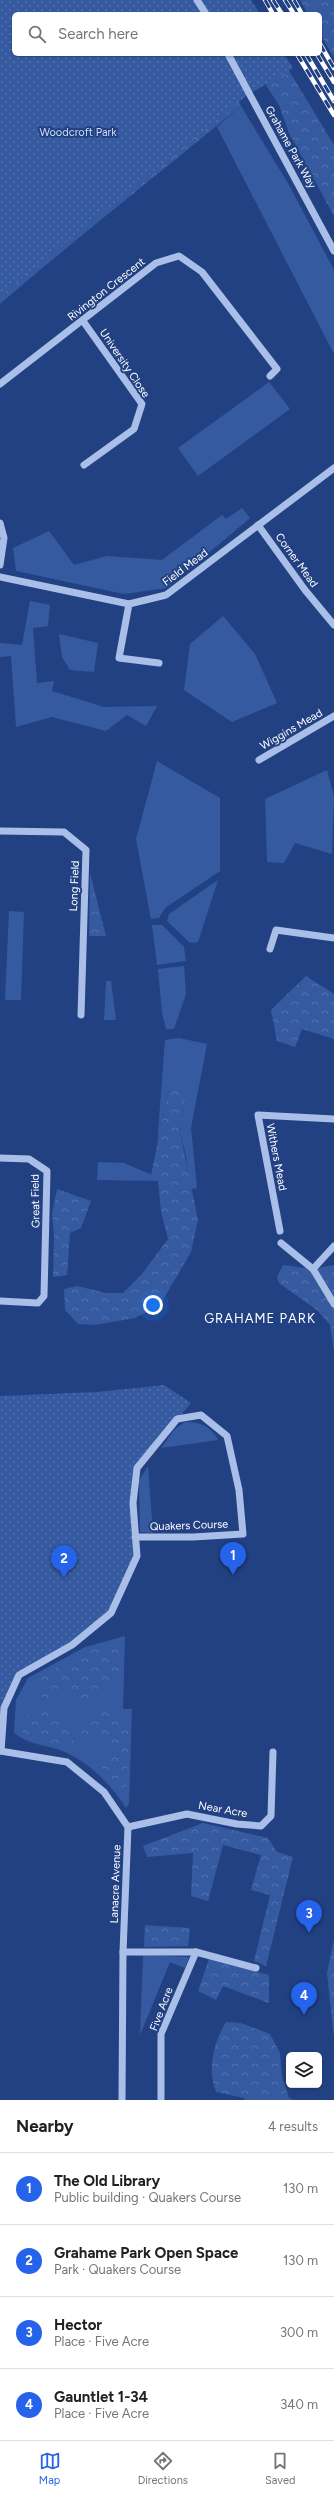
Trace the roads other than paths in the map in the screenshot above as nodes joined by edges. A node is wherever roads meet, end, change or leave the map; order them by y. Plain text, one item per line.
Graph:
1 (197, 0) edge
2 (205, 12) edge
3 (229, 56) edge
4 (334, 251) edge
5 (83, 321) junction
6 (270, 376) dead end
7 (0, 384) edge
8 (84, 465) dead end
9 (334, 468) edge
10 (0, 523) edge
11 (258, 525) junction
12 (0, 565) edge
13 (0, 577) edge
14 (129, 604) junction
15 (334, 625) edge
16 (159, 663) dead end
17 (334, 716) edge
18 (258, 760) dead end
19 (0, 831) edge
20 (334, 938) edge
21 (270, 949) dead end
22 (81, 1014) dead end
23 (334, 1119) edge
24 (0, 1158) edge
25 (280, 1231) dead end
26 (281, 1243) dead end
27 (334, 1246) edge
28 (313, 1269) junction
29 (0, 1301) edge
30 (334, 1304) edge
31 (135, 1537) junction
32 (1, 1751) edge
33 (273, 1752) dead end
34 (128, 1827) junction
35 (123, 1952) junction
36 (196, 1952) junction
37 (256, 1968) dead end
38 (122, 2100) edge
39 (161, 2100) edge

1 - 2 street
3 - 4 street, Grahame Park Way
5 - 6 street, Rivington Crescent
5 - 7 street, Rivington Crescent
5 - 8 street, University Close
9 - 11 street, Field Mead
10 - 12 street
11 - 14 street, Field Mead
11 - 15 street, Corner Mead
13 - 14 street, Field Mead
14 - 16 street
17 - 18 street, Wiggins Mead
19 - 22 street, Long Field
20 - 21 street
23 - 25 street, Withers Mead
24 - 29 street, Great Field
26 - 28 street
27 - 28 street
28 - 30 street
31 - 31 street, Quakers Course
31 - 32 street, Quakers Course
32 - 34 street
33 - 34 street, Near Acre
34 - 35 street, Lanacre Avenue
35 - 36 street
35 - 38 street, Lanacre Avenue
36 - 37 street
36 - 39 street, Five Acre

